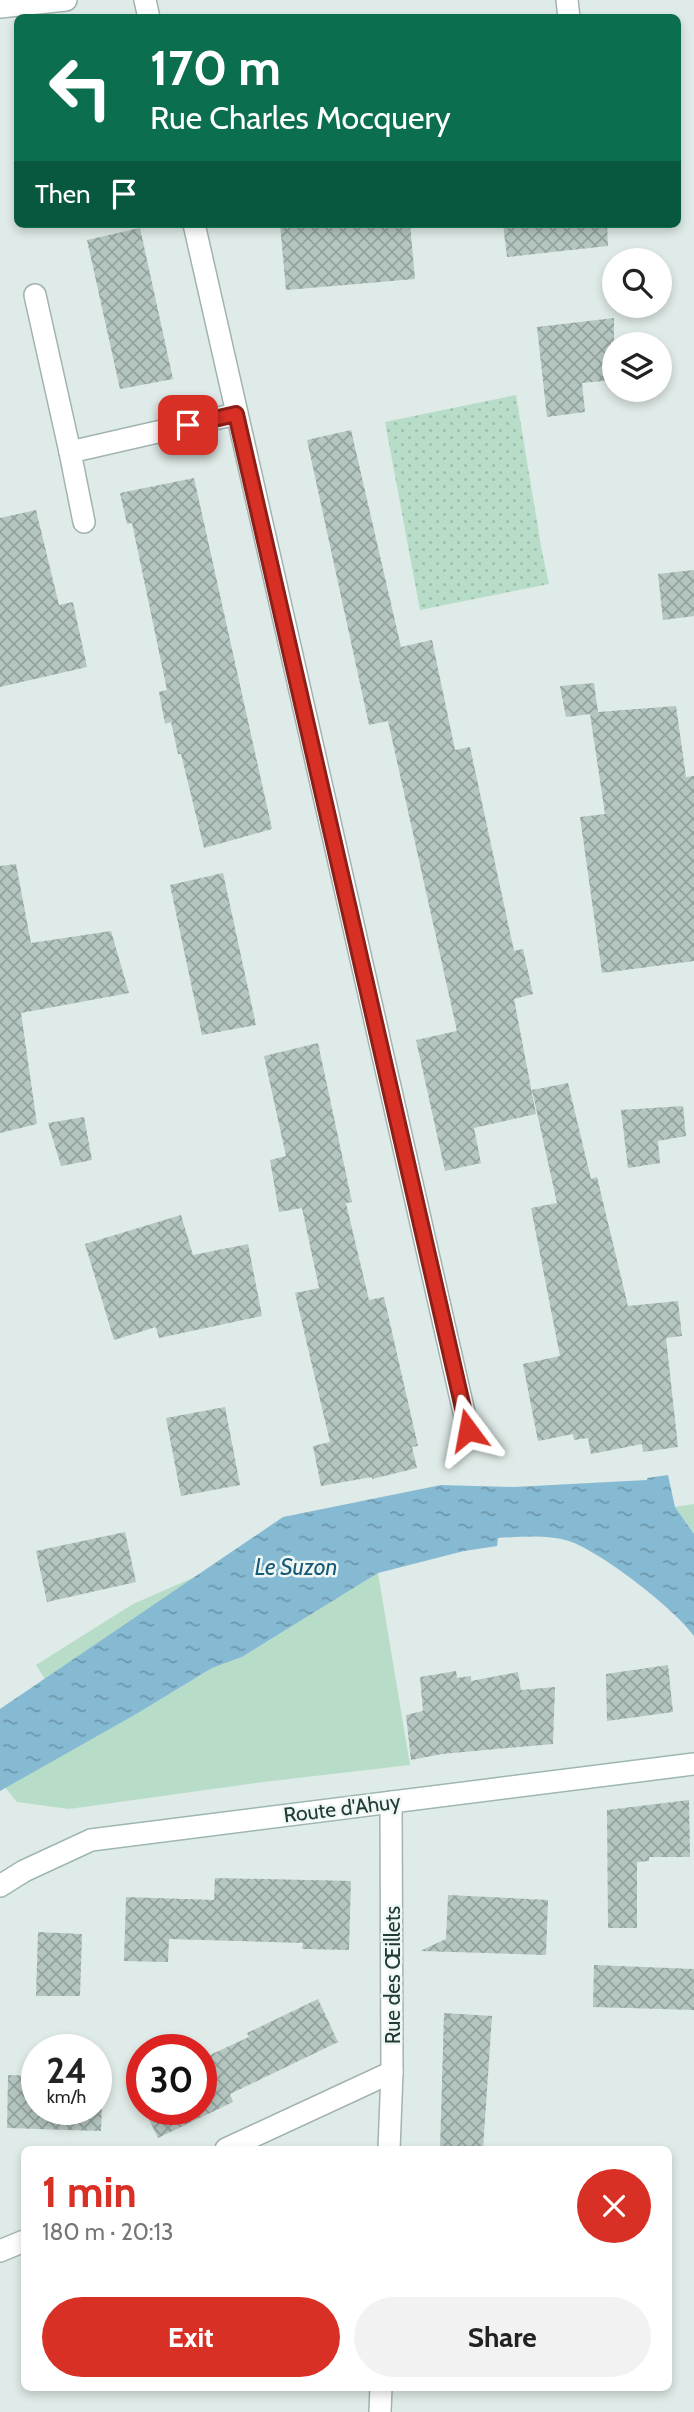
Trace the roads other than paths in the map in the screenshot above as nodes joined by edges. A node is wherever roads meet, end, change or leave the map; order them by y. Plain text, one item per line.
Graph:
1 (65, 0) edge
2 (0, 6) edge
3 (195, 228) edge
4 (35, 295) dead end
5 (236, 414) junction
6 (69, 452) junction
7 (84, 522) dead end
8 (468, 1430) dead end
9 (694, 1764) edge
10 (391, 1802) junction
11 (0, 1886) edge
12 (392, 2072) junction
13 (232, 2146) edge
14 (389, 2146) edge
15 (21, 2242) edge
16 (0, 2251) edge
17 (381, 2391) edge
18 (380, 2412) edge

1 - 2 street
3 - 5 street
4 - 6 street
5 - 6 street
5 - 8 street
6 - 7 street
9 - 10 street, Route d'Ahuy
10 - 11 street, Route d'Ahuy
10 - 12 street, Rue des Œillets
12 - 13 street
12 - 14 street, Rue des Œillets
15 - 16 street
17 - 18 street

